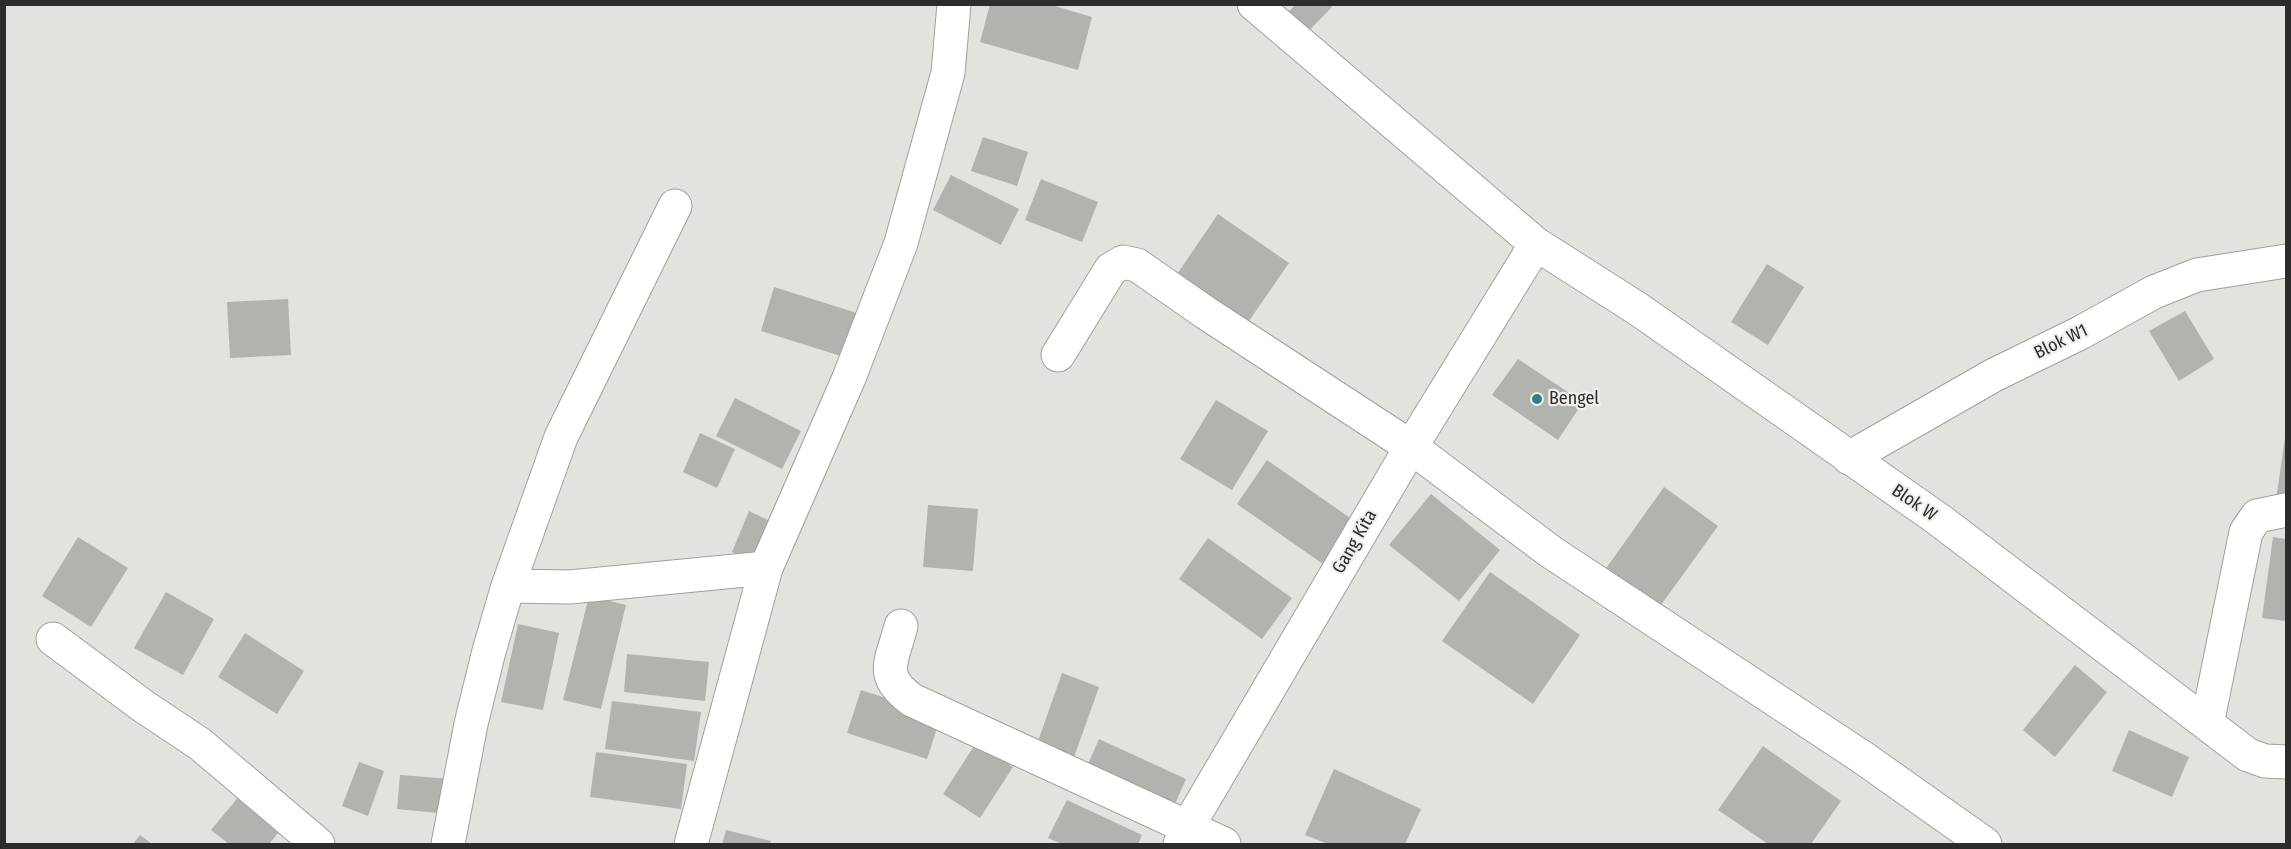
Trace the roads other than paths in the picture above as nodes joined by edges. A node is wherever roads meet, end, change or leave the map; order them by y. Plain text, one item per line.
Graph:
1 (954, 4) edge
2 (1254, 4) edge
3 (675, 206) dead end
4 (1536, 244) junction
5 (2286, 261) edge
6 (1058, 355) dead end
7 (1411, 447) junction
8 (1850, 458) junction
9 (2286, 510) edge
10 (766, 568) junction
11 (508, 586) junction
12 (902, 626) dead end
13 (53, 639) dead end
14 (2207, 724) junction
15 (2286, 762) edge
16 (1183, 836) edge
17 (318, 844) edge
18 (448, 844) edge
19 (691, 844) edge
20 (1224, 844) edge
21 (1985, 844) edge

1 - 10 street
2 - 4 street, Blok W
3 - 11 street
4 - 7 street, Gang Kita
4 - 8 street, Blok W
5 - 8 street, Blok W1
6 - 7 street
7 - 16 street, Gang Kita
7 - 21 street
8 - 14 street, Blok W
9 - 14 street
10 - 11 street
10 - 19 street
11 - 18 street
12 - 16 street
13 - 17 street
14 - 15 street, Blok W
16 - 20 street

